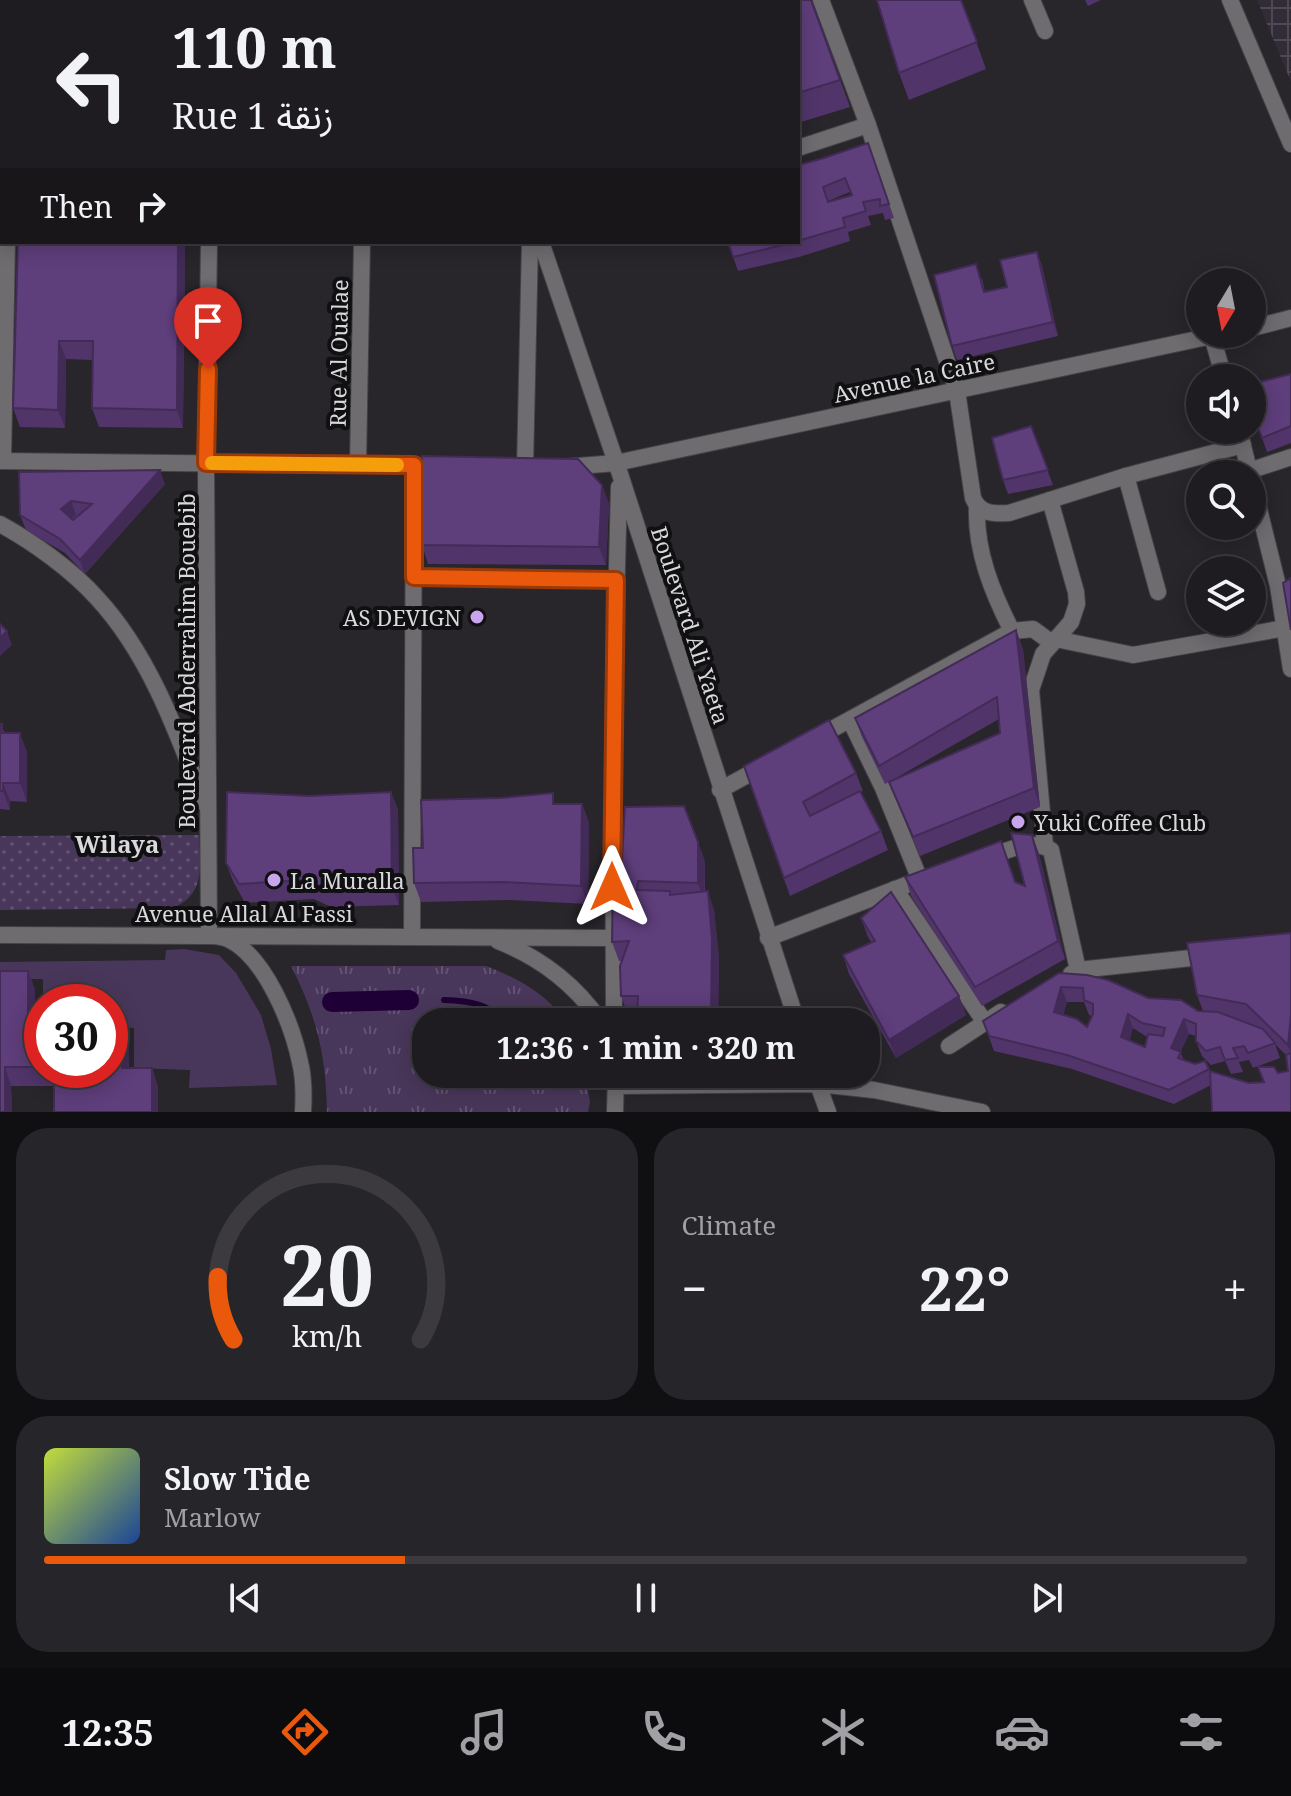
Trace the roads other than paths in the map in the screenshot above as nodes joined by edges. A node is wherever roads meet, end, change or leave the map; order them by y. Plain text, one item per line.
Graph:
1 (821, 0) edge
2 (1032, 0) edge
3 (1230, 0) edge
4 (1045, 31) dead end
5 (868, 125) junction
6 (1291, 144) edge
7 (800, 147) edge
8 (7, 244) edge
9 (209, 244) edge
10 (362, 244) edge
11 (530, 244) edge
12 (542, 244) edge
13 (1291, 318) edge
14 (1266, 324) edge
15 (1186, 341) edge
16 (957, 391) junction
17 (1223, 444) edge
18 (1291, 457) edge
19 (1, 461) edge
20 (206, 463) junction
21 (358, 464) junction
22 (414, 465) junction
23 (462, 466) edge
24 (618, 468) junction
25 (1266, 468) edge
26 (1126, 476) junction
27 (1050, 500) junction
28 (977, 506) junction
29 (0, 524) edge
30 (1266, 525) edge
31 (414, 577) junction
32 (616, 580) junction
33 (1284, 585) edge
34 (1158, 592) dead end
35 (1285, 628) junction
36 (1012, 631) junction
37 (1054, 641) junction
38 (1291, 669) edge
39 (850, 720) junction
40 (798, 748) edge
41 (772, 762) edge
42 (720, 790) junction
43 (208, 815) junction
44 (1045, 846) junction
45 (920, 880) junction
46 (895, 889) junction
47 (0, 935) edge
48 (209, 935) junction
49 (412, 936) junction
50 (489, 937) junction
51 (612, 938) junction
52 (768, 938) junction
53 (1230, 954) edge
54 (1078, 970) junction
55 (1051, 984) edge
56 (1011, 1007) edge
57 (590, 1008) edge
58 (614, 1008) edge
59 (792, 1008) edge
60 (984, 1021) junction
61 (949, 1046) dead end
62 (616, 1088) edge
63 (819, 1088) edge
64 (863, 1088) edge
65 (303, 1112) edge
66 (615, 1112) edge
67 (828, 1112) edge
68 (982, 1112) edge

1 - 5 street
2 - 4 street
3 - 6 street
5 - 7 street
5 - 16 street
8 - 19 street
9 - 20 street, Boulevard Abderrahim Bouebib
10 - 21 street, Rue Al Oualae
11 - 24 street, Avenue la Caire
12 - 24 street, Boulevard Ali Yaeta
13 - 14 street
15 - 16 street, Avenue la Caire
16 - 24 street, Avenue la Caire
16 - 28 street
17 - 26 street
18 - 25 street
19 - 20 street
20 - 21 street
20 - 43 street, Boulevard Abderrahim Bouebib
21 - 22 street
22 - 23 street
22 - 31 street
24 - 32 street
24 - 42 street, Boulevard Ali Yaeta
26 - 27 street
26 - 34 street
27 - 28 street
27 - 37 street
28 - 36 street
29 - 43 street
30 - 33 street
31 - 32 street
31 - 49 street
32 - 51 street
33 - 35 street
35 - 37 street
35 - 38 street
36 - 37 street
36 - 39 street
37 - 44 street
39 - 40 street
39 - 45 street
41 - 42 street
42 - 52 street, Boulevard Ali Yaeta
43 - 48 street, Boulevard Abderrahim Bouebib
44 - 45 street
44 - 54 street
45 - 46 street
46 - 52 street
46 - 60 street
47 - 48 street, Avenue Allal Al Fassi
48 - 49 street, Avenue Allal Al Fassi
48 - 65 street
49 - 50 street, Avenue Allal Al Fassi
50 - 51 street, Avenue Allal Al Fassi
50 - 57 street, Avenue Allal Al Fassi
51 - 58 street
52 - 59 street, Boulevard Ali Yaeta
53 - 54 street
54 - 55 street
56 - 60 street
60 - 61 street
62 - 66 street
63 - 67 street
64 - 68 street

